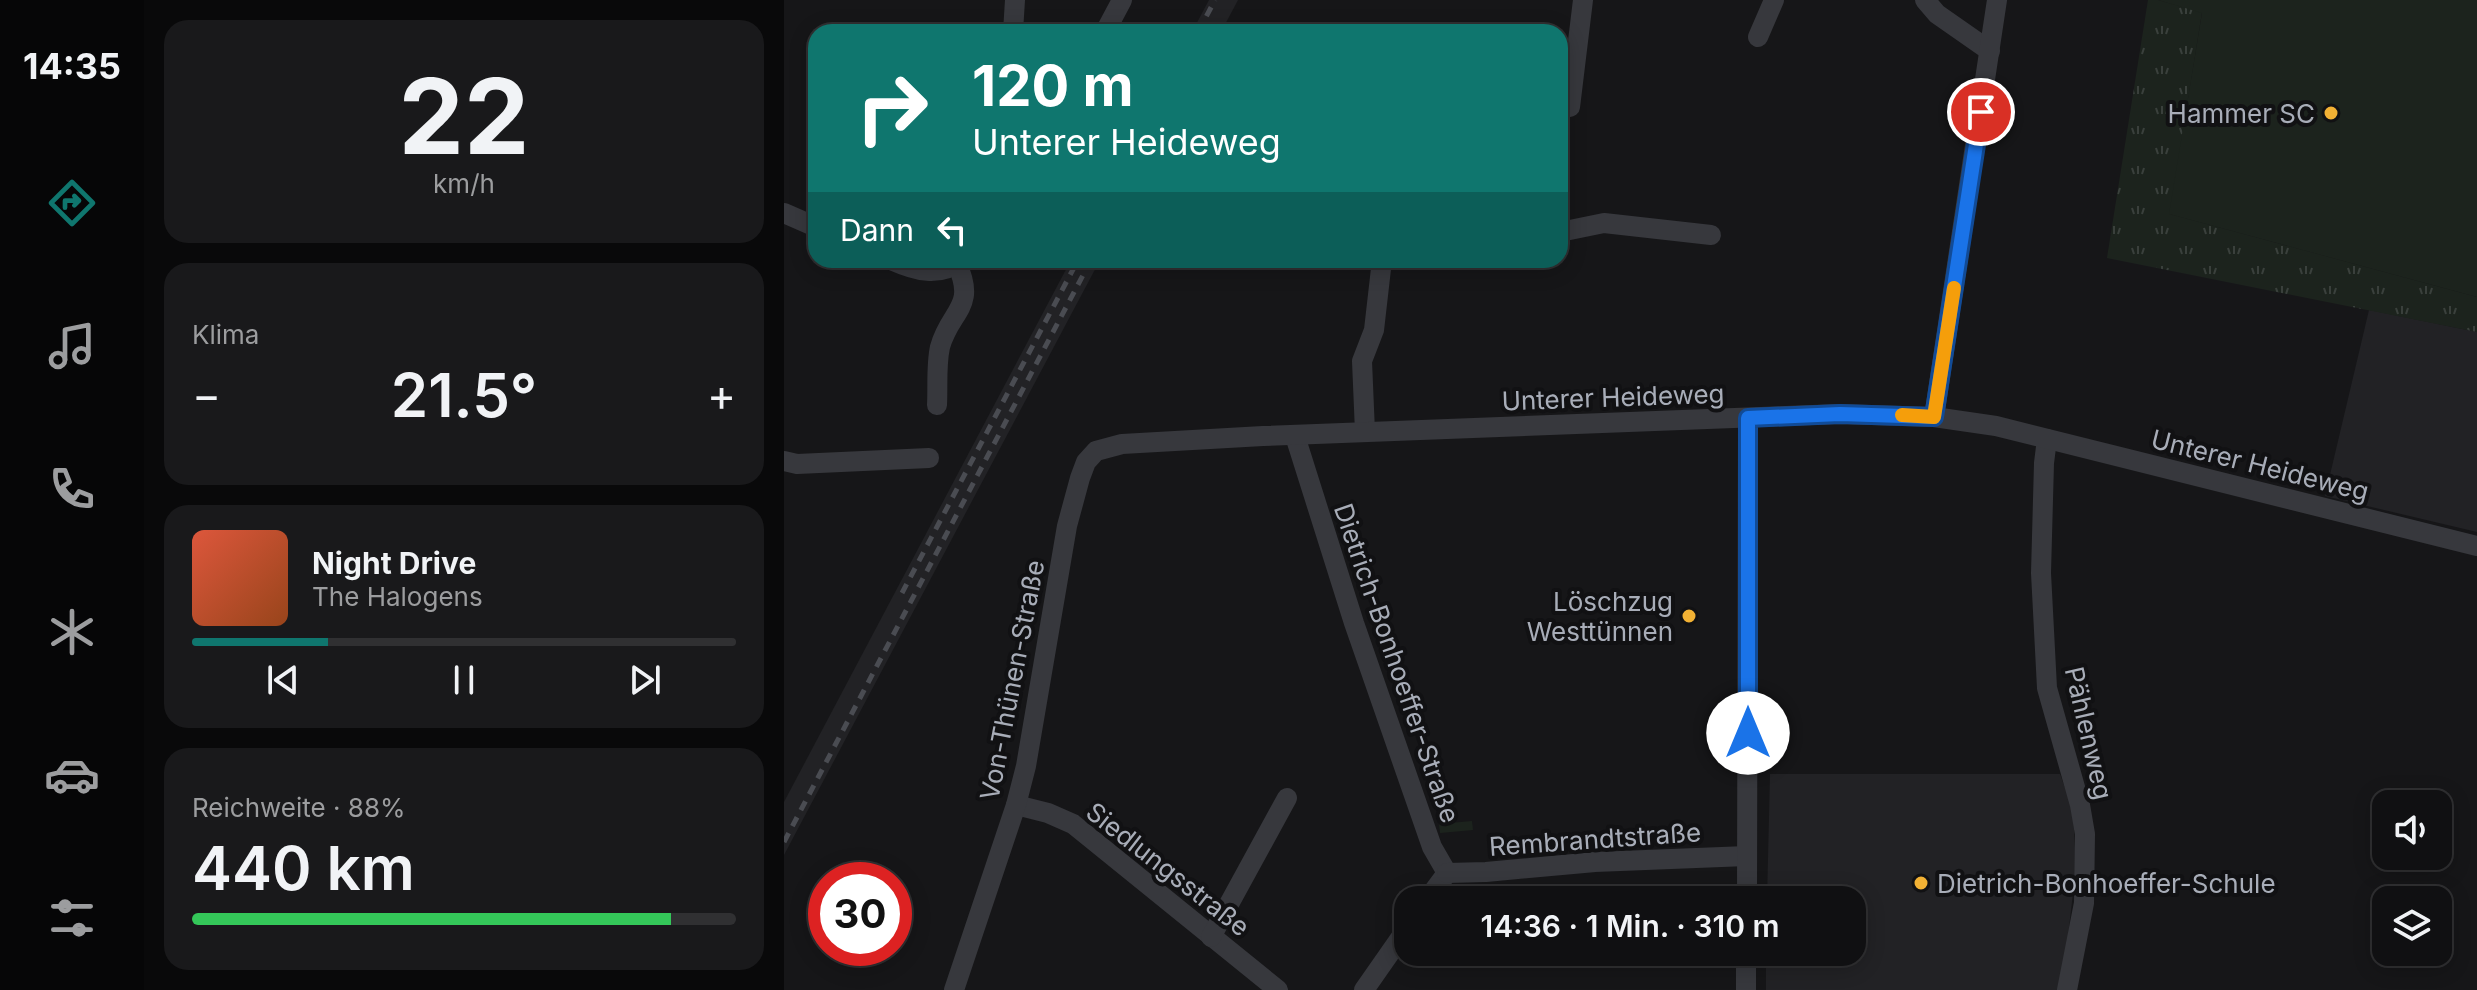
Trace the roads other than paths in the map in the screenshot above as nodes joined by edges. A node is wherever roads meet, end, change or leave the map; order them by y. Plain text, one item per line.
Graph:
1 (1015, 0) edge
2 (1122, 0) edge
3 (1583, 0) edge
4 (1774, 0) edge
5 (1925, 0) edge
6 (1997, 0) edge
7 (1014, 24) edge
8 (1109, 24) edge
9 (1758, 37) dead end
10 (1990, 51) junction
11 (1570, 107) dead end
12 (784, 213) edge
13 (808, 224) edge
14 (1568, 230) edge
15 (1711, 235) dead end
16 (916, 268) edge
17 (950, 268) edge
18 (961, 268) edge
19 (1381, 268) edge
20 (937, 405) dead end
21 (1934, 417) junction
22 (1748, 418) junction
23 (1365, 432) junction
24 (1295, 436) junction
25 (2047, 439) junction
26 (929, 458) dead end
27 (784, 461) edge
28 (1083, 468) joint
29 (2477, 546) edge
30 (1287, 798) dead end
31 (1016, 805) junction
32 (1747, 856) junction
33 (1447, 873) junction
34 (1437, 886) edge
35 (1747, 886) edge
36 (1211, 937) junction
37 (1394, 947) edge
38 (1746, 966) edge
39 (954, 990) edge
40 (1278, 990) edge
41 (1364, 990) edge
42 (1746, 990) edge
43 (2067, 990) edge

1 - 7 street
2 - 8 street
3 - 11 street
4 - 9 street
5 - 10 street
6 - 10 street
10 - 21 street
12 - 13 street
14 - 15 street
16 - 17 street
18 - 20 street
19 - 23 street
21 - 22 street, Unterer Heideweg
21 - 25 street, Unterer Heideweg
22 - 23 street, Unterer Heideweg
22 - 32 street
23 - 24 street, Unterer Heideweg
24 - 28 street, Unterer Heideweg
24 - 33 street, Dietrich-Bonhoeffer-Straße
25 - 29 street, Unterer Heideweg
25 - 43 street, Pählenweg
26 - 27 street
28 - 31 street, Von-Thünen-Straße
30 - 36 street
31 - 36 street, Siedlungsstraße
31 - 39 street, Von-Thünen-Straße
32 - 33 street, Rembrandtstraße
32 - 35 street
33 - 34 street
36 - 40 street, Siedlungsstraße
37 - 41 street
38 - 42 street

